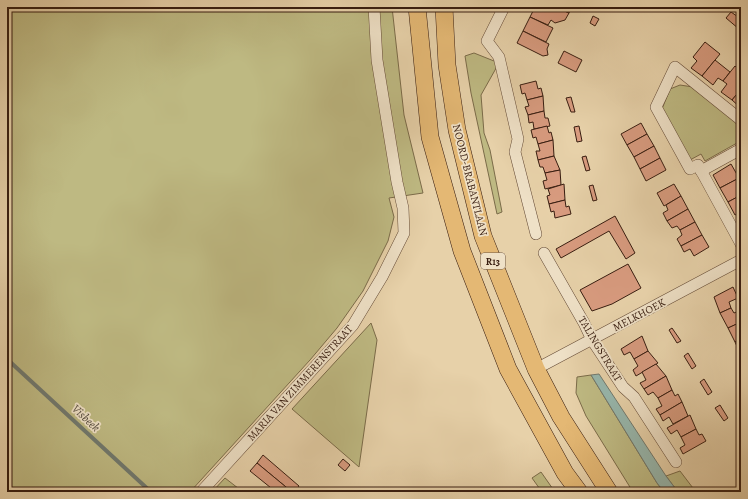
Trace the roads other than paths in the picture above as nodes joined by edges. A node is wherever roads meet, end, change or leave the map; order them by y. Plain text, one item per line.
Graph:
1 (374, 7) edge
2 (417, 7) edge
3 (444, 7) edge
4 (504, 7) edge
5 (741, 120) edge
6 (741, 149) edge
7 (701, 171) junction
8 (536, 234) dead end
9 (741, 244) edge
10 (544, 253) dead end
11 (741, 260) edge
12 (592, 340) junction
13 (536, 369) junction
14 (676, 462) dead end
15 (201, 492) edge
16 (579, 492) edge
17 (609, 492) edge

1 - 15 street, MARIA VAN ZIMMERENSTRAAT
2 - 16 main road, R13
3 - 13 main road, NOORD-BRABANTLAAN / R13
4 - 8 street
5 - 7 street
6 - 7 street
7 - 9 street
10 - 12 street, TALINGSTRAAT
11 - 12 street, MELKHOEK
12 - 13 street, MELKHOEK
12 - 14 street, TALINGSTRAAT
13 - 17 main road, NOORD-BRABANTLAAN / R13

